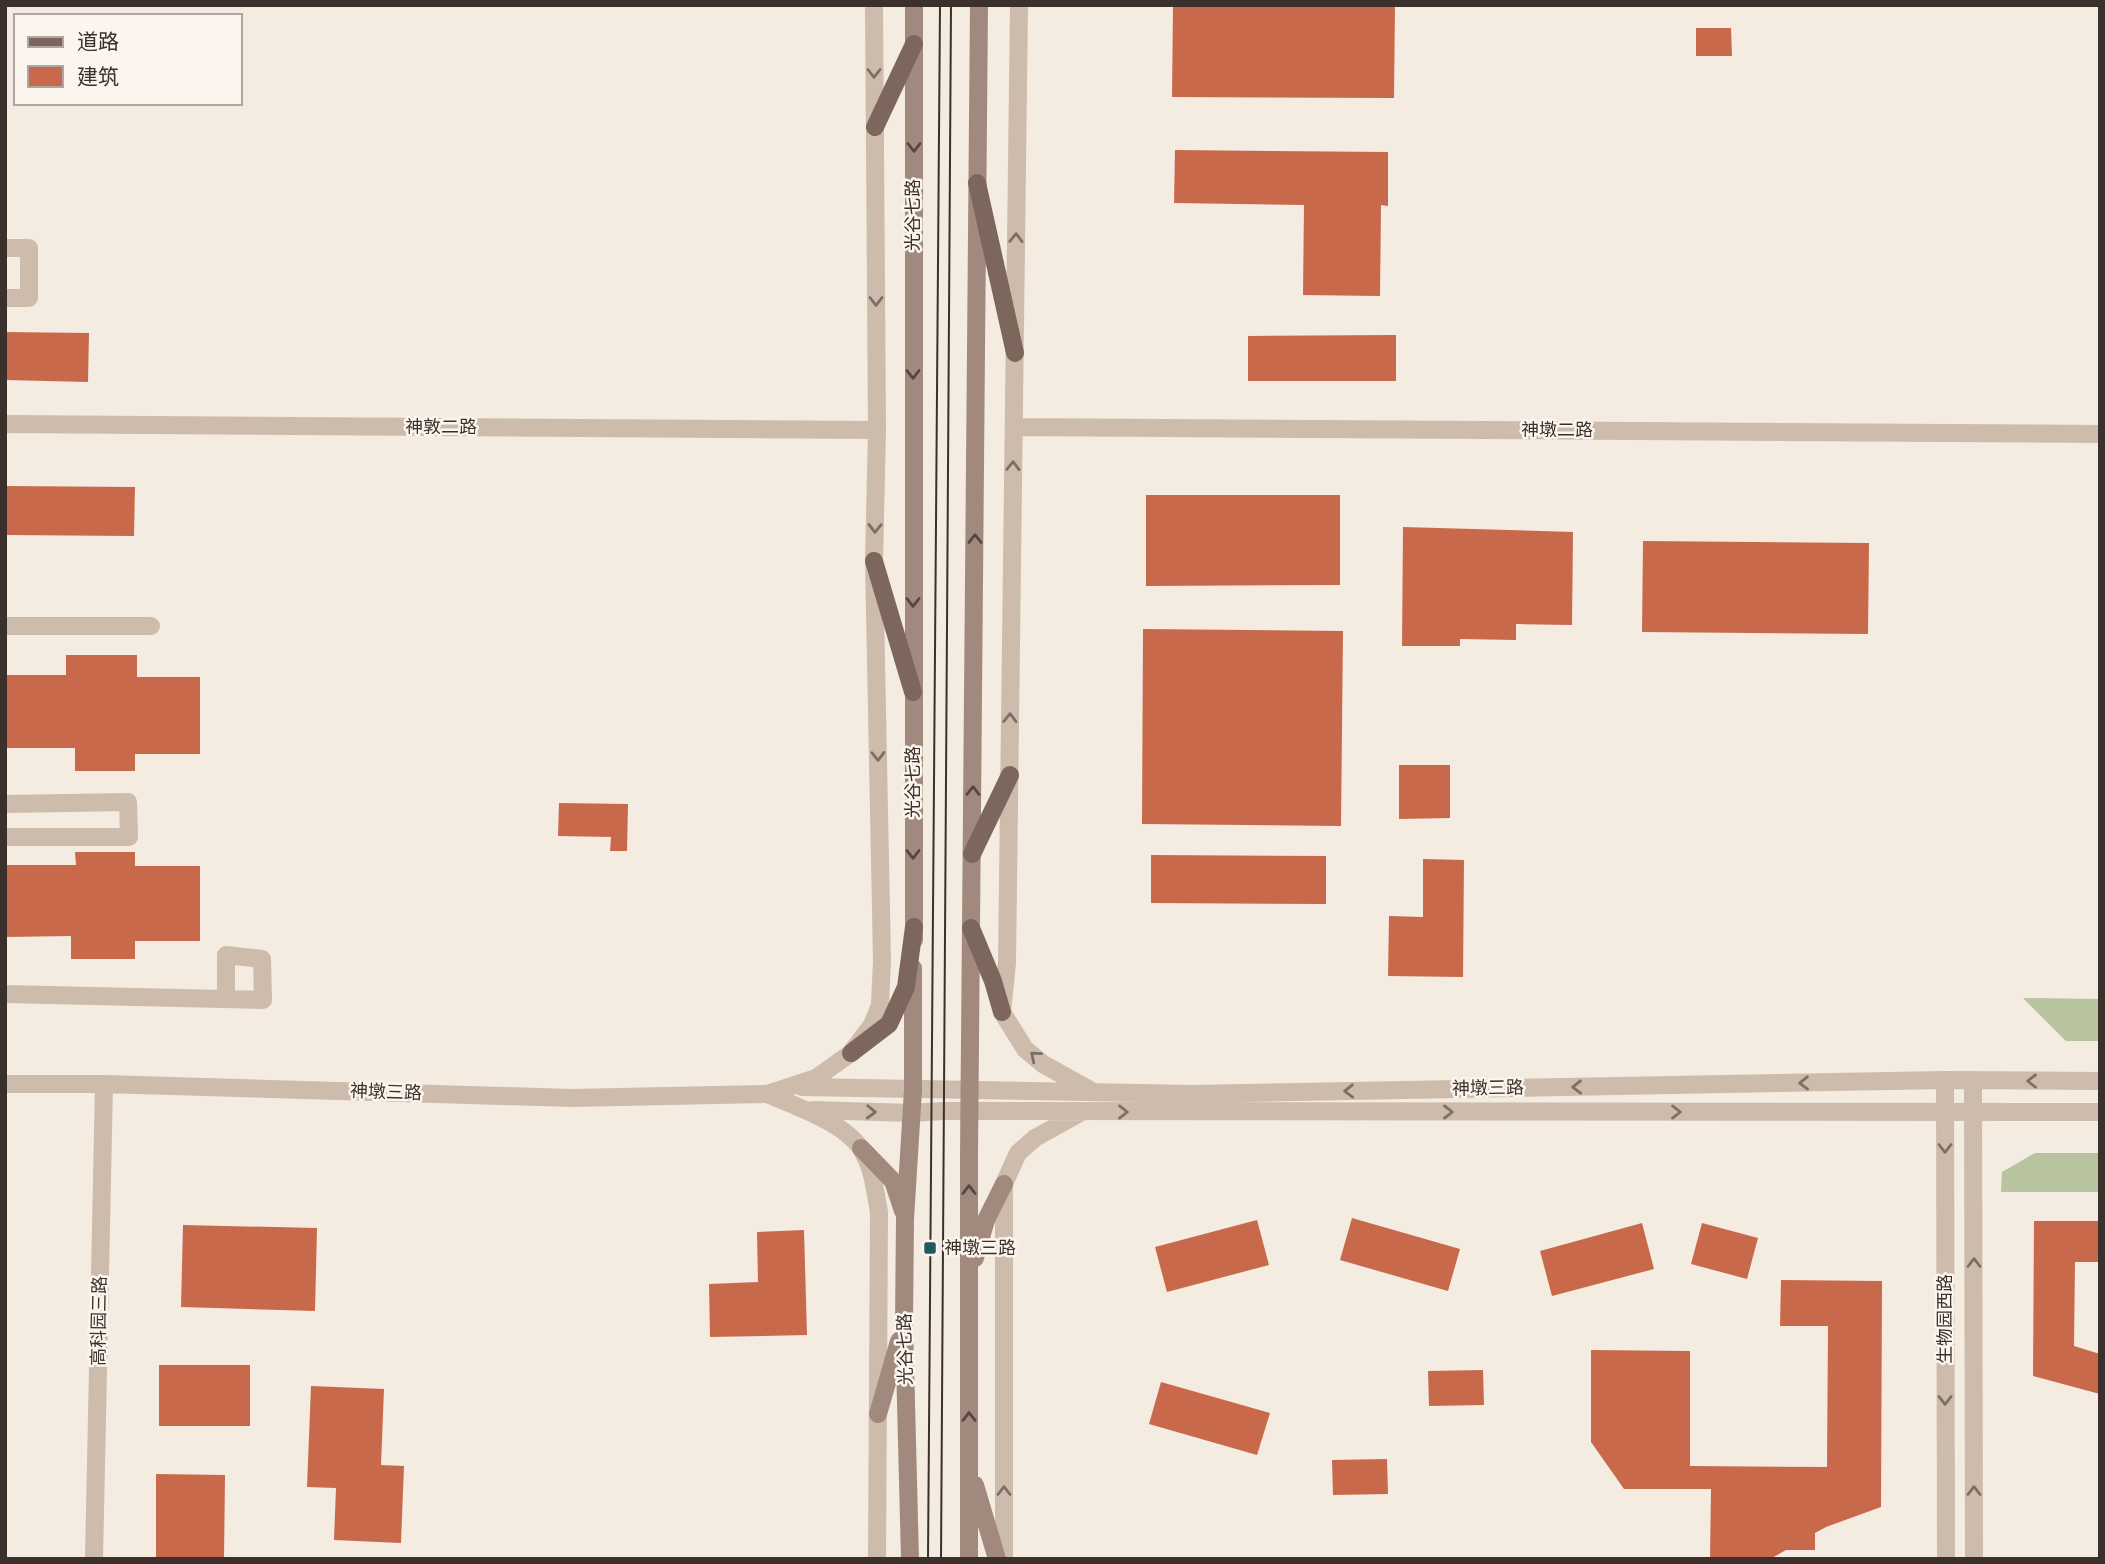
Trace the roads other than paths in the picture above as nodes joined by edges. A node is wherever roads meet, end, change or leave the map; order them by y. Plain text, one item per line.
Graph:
1 (874, 5) edge
2 (914, 5) edge
3 (979, 5) edge
4 (1019, 5) edge
5 (914, 44) junction
6 (875, 128) junction
7 (977, 183) junction
8 (5, 248) edge
9 (5, 298) edge
10 (1015, 353) junction
11 (5, 424) edge
12 (1014, 426) junction
13 (877, 430) junction
14 (2100, 433) edge
15 (874, 561) junction
16 (5, 626) edge
17 (151, 626) dead end
18 (913, 692) junction
19 (1010, 775) junction
20 (5, 804) edge
21 (5, 837) edge
22 (972, 854) junction
23 (914, 927) junction
24 (971, 928) junction
25 (5, 994) edge
26 (226, 999) dead end
27 (1002, 1012) junction
28 (851, 1053) junction
29 (1945, 1080) junction
30 (1973, 1080) junction
31 (2100, 1081) edge
32 (5, 1084) edge
33 (104, 1084) junction
34 (792, 1086) junction
35 (913, 1090) junction
36 (970, 1090) junction
37 (1093, 1092) junction
38 (767, 1094) junction
39 (802, 1110) junction
40 (969, 1111) junction
41 (1945, 1111) junction
42 (1973, 1111) junction
43 (1082, 1112) junction
44 (2100, 1112) edge
45 (911, 1113) junction
46 (861, 1148) junction
47 (1004, 1184) junction
48 (905, 1219) junction
49 (969, 1281) junction
50 (904, 1324) junction
51 (878, 1414) junction
52 (969, 1465) junction
53 (94, 1559) edge
54 (877, 1559) edge
55 (910, 1559) edge
56 (969, 1559) edge
57 (997, 1559) edge
58 (1004, 1559) edge
59 (1946, 1559) edge
60 (1974, 1559) edge

1 -> 6 street
2 - 5 main road, 光谷七路
3 - 7 main road
10 -> 4 street
5 - 6 main road
5 -> 18 main road, 光谷七路
6 -> 13 street
7 - 10 main road
22 -> 7 main road
8 - 9 street
10 - 12 street
11 - 13 street, 神敦二路
12 - 14 street, 神墩二路
19 -> 12 street
13 -> 15 street
15 - 18 main road
15 -> 28 street
16 - 17 street
18 -> 23 main road, 光谷七路
19 - 22 main road
19 - 27 street
20 - 21 street
22 - 24 main road
23 - 28 main road
23 - 35 main road, 光谷七路
24 - 27 main road
24 - 36 main road
25 - 26 street
37 -> 27 street
28 - 34 street
29 - 30 street, 神墩三路
29 -> 37 street, 神墩三路
29 - 41 street, 生物园西路
31 -> 30 street, 神墩三路
30 - 42 street, 生物园西路
32 - 33 street, 神墩三路
33 - 38 street, 神墩三路
33 - 53 street, 高科园三路
34 - 35 street, 神墩三路
34 - 38 street
35 - 36 street, 神墩三路
35 - 45 main road, 光谷七路
36 - 37 street, 神墩三路
36 - 40 main road
38 - 39 street
39 -> 45 street, 神墩三路
39 - 46 street
40 - 43 street, 神墩三路
40 - 45 street, 神墩三路
49 -> 40 main road
41 - 42 street, 神墩三路
43 -> 41 street, 神墩三路
41 -> 59 street, 生物园西路
42 - 44 street, 神墩三路
60 -> 42 street, 生物园西路
43 - 47 street
45 - 48 main road, 光谷七路
46 - 48 main road
46 - 51 street
47 - 49 main road
58 -> 47 street
48 - 50 main road, 光谷七路
52 -> 49 main road
50 - 51 main road
50 - 55 main road, 光谷七路
51 - 54 street
52 - 56 main road
52 - 57 main road

